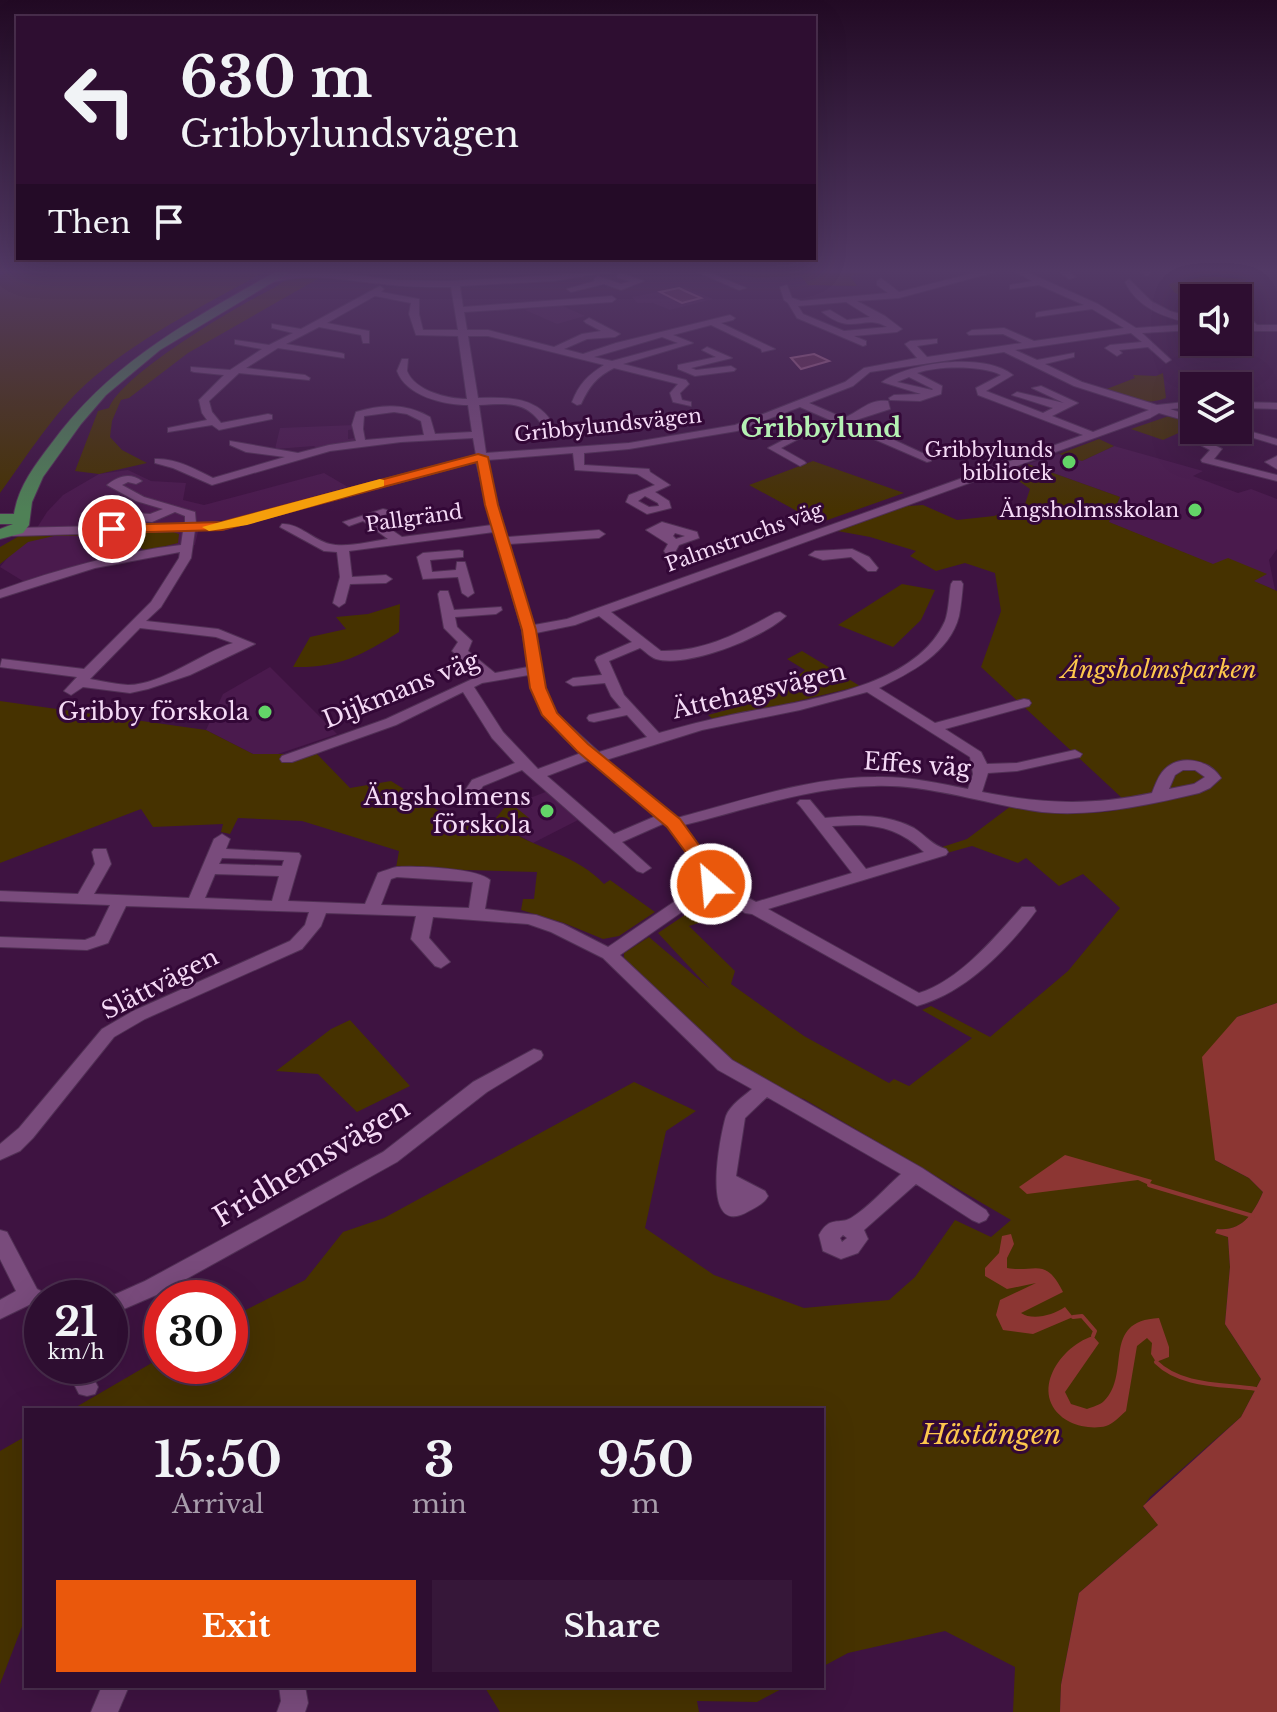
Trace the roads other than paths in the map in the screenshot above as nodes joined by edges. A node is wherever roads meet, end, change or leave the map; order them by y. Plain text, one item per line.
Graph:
1 (147, 352) edge
2 (264, 352) edge
3 (313, 352) edge
4 (465, 352) edge
5 (562, 352) edge
6 (601, 352) edge
7 (678, 352) edge
8 (699, 352) edge
9 (710, 352) edge
10 (915, 352) edge
11 (988, 352) edge
12 (1011, 352) edge
13 (1158, 352) edge
14 (1071, 355) dead end
15 (341, 356) dead end
16 (584, 357) junction
17 (670, 359) junction
18 (1166, 360) dead end
19 (405, 361) dead end
20 (921, 363) junction
21 (729, 364) junction
22 (1034, 364) junction
23 (614, 365) junction
24 (194, 369) dead end
25 (234, 371) junction
26 (909, 373) junction
27 (695, 374) junction
28 (660, 377) junction
29 (305, 378) dead end
30 (1062, 378) junction
31 (602, 382) dead end
32 (682, 382) junction
33 (583, 385) junction
34 (1037, 388) junction
35 (931, 397) junction
36 (894, 398) dead end
37 (472, 400) junction
38 (577, 402) dead end
39 (687, 404) dead end
40 (802, 404) junction
41 (1180, 406) edge
42 (1277, 406) edge
43 (1064, 408) junction
44 (1157, 408) junction
45 (1252, 409) edge
46 (1180, 415) edge
47 (858, 416) dead end
48 (268, 417) dead end
49 (1041, 417) junction
50 (844, 421) junction
51 (213, 422) junction
52 (625, 425) dead end
53 (172, 430) dead end
54 (476, 435) junction
55 (801, 435) dead end
56 (1092, 435) junction
57 (1252, 435) edge
58 (430, 437) junction
59 (1277, 442) edge
60 (234, 443) dead end
61 (362, 443) junction
62 (1206, 444) edge
63 (1180, 446) dead end
64 (578, 449) junction
65 (300, 456) junction
66 (1210, 456) junction
67 (482, 457) junction
68 (927, 459) dead end
69 (1277, 459) edge
70 (159, 461) dead end
71 (800, 463) dead end
72 (1277, 466) edge
73 (1277, 478) edge
74 (136, 481) dead end
75 (648, 493) dead end
76 (174, 508) junction
77 (383, 512) dead end
78 (87, 514) dead end
79 (366, 518) junction
80 (349, 522) dead end
81 (286, 527) dead end
82 (187, 528) junction
83 (498, 528) junction
84 (8, 529) edge
85 (87, 529) junction
86 (454, 532) junction
87 (593, 537) dead end
88 (397, 539) junction
89 (503, 541) junction
90 (187, 548) junction
91 (343, 548) junction
92 (459, 554) junction
93 (815, 555) dead end
94 (872, 568) dead end
95 (463, 573) junction
96 (386, 579) dead end
97 (345, 581) junction
98 (957, 584) dead end
99 (468, 593) dead end
100 (0, 594) edge
101 (444, 594) dead end
102 (339, 603) dead end
103 (496, 610) dead end
104 (600, 610) junction
105 (448, 614) junction
106 (780, 616) dead end
107 (136, 624) junction
108 (529, 630) junction
109 (641, 643) junction
110 (2, 663) dead end
111 (534, 670) junction
112 (490, 676) junction
113 (609, 678) junction
114 (80, 682) junction
115 (573, 682) dead end
116 (466, 686) junction
117 (870, 688) junction
118 (1024, 703) dead end
119 (629, 710) junction
120 (594, 718) dead end
121 (934, 728) junction
122 (656, 738) junction
123 (1075, 754) dead end
124 (595, 756) junction
125 (287, 759) dead end
126 (531, 769) junction
127 (981, 769) junction
128 (974, 792) junction
129 (1158, 797) dead end
130 (468, 798) dead end
131 (805, 803) dead end
132 (670, 820) junction
133 (821, 823) junction
134 (613, 840) junction
135 (100, 852) dead end
136 (643, 868) dead end
137 (863, 876) junction
138 (711, 884) junction
139 (0, 896) edge
140 (84, 898) junction
141 (121, 899) junction
142 (195, 903) junction
143 (278, 907) junction
144 (751, 909) junction
145 (318, 910) junction
146 (371, 910) junction
147 (1028, 911) dead end
148 (425, 912) junction
149 (476, 913) junction
150 (0, 942) edge
151 (609, 954) junction
152 (441, 962) dead end
153 (534, 1055) dead end
154 (765, 1088) junction
155 (0, 1153) edge
156 (915, 1173) junction
157 (725, 1180) dead end
158 (979, 1215) dead end
159 (853, 1228) dead end
160 (0, 1238) edge
161 (25, 1280) edge
162 (128, 1298) edge
163 (24, 1304) edge
164 (0, 1310) edge
165 (85, 1384) edge
166 (87, 1387) dead end
167 (292, 1688) edge
168 (290, 1712) edge

1 - 84 main road
2 - 25 street
3 - 15 street
4 - 37 street
5 - 16 street
6 - 16 street
7 - 17 street
8 - 17 street
9 - 21 street
10 - 20 street
11 - 20 street, Gribbylundsvägen
12 - 22 street
13 - 18 street
14 - 22 street
16 - 23 street
17 - 21 street
17 - 23 street
17 - 27 street
17 - 28 street
19 - 37 street
20 - 26 street
20 - 40 street, Gribbylundsvägen
20 - 49 street
21 - 27 street
21 - 27 street
22 - 30 street
23 - 28 street
23 - 33 street
24 - 25 street
25 - 29 street
25 - 51 street
26 - 35 street
26 - 35 street
27 - 32 street
28 - 32 street
30 - 34 street
30 - 44 street
31 - 33 street
32 - 39 street
33 - 38 street
34 - 43 street
34 - 43 street
35 - 36 street
37 - 52 street
37 - 54 street
40 - 50 street
40 - 64 street, Gribbylundsvägen
41 - 44 street
42 - 45 street
43 - 49 street
44 - 46 street
44 - 56 street, Palmstruchs väg
47 - 50 street
48 - 51 street
49 - 56 street
50 - 68 street
51 - 53 street
54 - 58 street
54 - 67 street
55 - 71 street
56 - 104 street, Palmstruchs väg
57 - 59 street
58 - 61 street
58 - 61 street
60 - 65 street
61 - 65 street
62 - 66 street
63 - 66 street
64 - 67 street, Gribbylundsvägen
64 - 75 street
65 - 70 street
66 - 73 street
67 - 82 street, Gribbylundsvägen
67 - 83 street
69 - 72 street
74 - 76 street
76 - 78 street
76 - 82 street
77 - 79 street
79 - 80 street
79 - 88 street
81 - 91 street
82 - 85 street, Gribbylundsvägen
82 - 90 street
83 - 86 street, Pallgränd
83 - 89 street
84 - 85 street, Gribbylundsvägen
84 - 85 street
86 - 88 street, Pallgränd
86 - 92 street
87 - 89 street
88 - 91 street, Pallgränd
89 - 108 street
90 - 100 street
90 - 107 street
91 - 97 street, Pallgränd
92 - 95 street
92 - 95 street
93 - 94 street
95 - 99 street
96 - 97 street
97 - 102 street, Pallgränd
98 - 117 street, Ättehagsvägen
101 - 105 street
103 - 105 street
104 - 108 street, Palmstruchs väg
104 - 109 street
105 - 112 street
106 - 109 street
107 - 114 street
107 - 114 street
108 - 111 street
109 - 113 street
110 - 114 street
111 - 112 street, Dijkmans väg
111 - 124 street
112 - 116 street, Dijkmans väg
113 - 115 street
113 - 119 street, Ättehagsvägen
116 - 125 street, Dijkmans väg
116 - 126 street
117 - 121 street
117 - 122 street, Ättehagsvägen
118 - 121 street
119 - 120 street
119 - 122 street, Ättehagsvägen
121 - 127 street
122 - 124 street, Ättehagsvägen
123 - 127 street
124 - 126 street, Ättehagsvägen
124 - 132 street
126 - 130 street, Ättehagsvägen
126 - 134 street
127 - 128 street
128 - 129 street, Effes väg
128 - 132 street, Effes väg
131 - 133 street
132 - 134 street, Effes väg
132 - 138 street
133 - 137 street
133 - 137 street
134 - 136 street
135 - 140 street
137 - 144 street
138 - 144 street
138 - 151 street
139 - 140 street
140 - 141 street
141 - 142 street
141 - 150 street
142 - 143 street
142 - 143 street
143 - 145 street
144 - 147 street
145 - 146 street
145 - 155 street, Slättvägen
146 - 148 street
146 - 149 street
148 - 149 street
148 - 152 street
149 - 151 street
151 - 154 street
153 - 162 street, Fridhemsvägen
154 - 156 street
154 - 157 street
156 - 158 street
156 - 159 street
160 - 161 street
163 - 164 street
165 - 166 street
167 - 168 street

